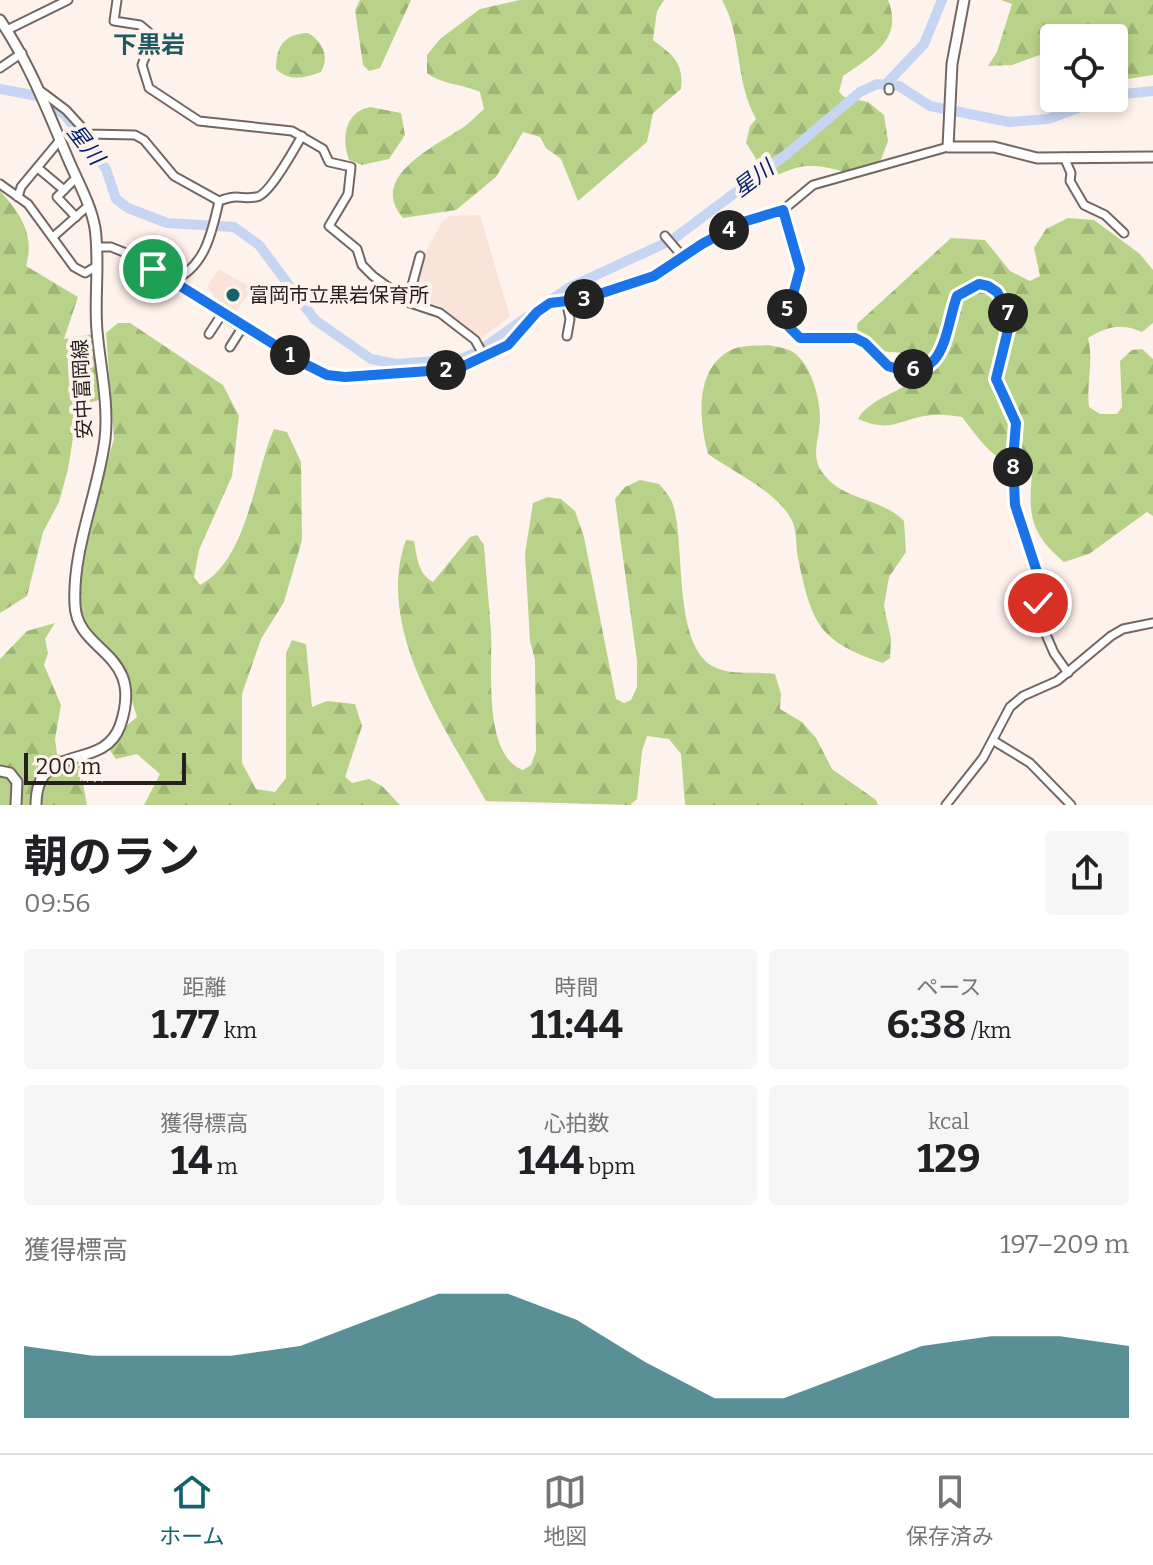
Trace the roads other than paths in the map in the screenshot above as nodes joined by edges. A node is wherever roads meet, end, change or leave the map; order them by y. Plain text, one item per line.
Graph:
1 (68, 0) edge
2 (116, 0) edge
3 (964, 0) edge
4 (0, 20) edge
5 (7, 30) junction
6 (22, 53) junction
7 (0, 67) edge
8 (42, 93) junction
9 (302, 136) junction
10 (60, 140) junction
11 (948, 147) junction
12 (1064, 157) junction
13 (1153, 157) edge
14 (39, 169) junction
15 (76, 178) junction
16 (0, 184) edge
17 (64, 190) junction
18 (18, 197) junction
19 (219, 201) junction
20 (88, 206) junction
21 (783, 210) junction
22 (76, 217) junction
23 (1124, 233) dead end
24 (665, 236) dead end
25 (53, 237) junction
26 (97, 247) junction
27 (420, 256) dead end
28 (683, 257) junction
29 (97, 266) junction
30 (171, 281) junction
31 (214, 296) dead end
32 (408, 300) junction
33 (566, 300) junction
34 (208, 305) junction
35 (222, 314) junction
36 (242, 328) junction
37 (209, 334) dead end
38 (567, 336) dead end
39 (230, 347) dead end
40 (484, 355) junction
41 (1153, 623) edge
42 (1068, 673) junction
43 (994, 741) junction
44 (0, 771) edge
45 (16, 805) edge
46 (36, 805) edge
47 (946, 805) edge
48 (1071, 805) edge

1 - 5 street
2 - 9 street
3 - 11 main road
4 - 5 main road, 安中富岡線
5 - 6 main road, 安中富岡線
6 - 7 street
6 - 8 main road, 安中富岡線
8 - 10 main road, 安中富岡線
8 - 19 street
9 - 19 street
9 - 32 street
10 - 14 street
10 - 15 main road, 安中富岡線
11 - 12 main road
11 - 21 street
12 - 13 main road
12 - 23 street
14 - 17 street
14 - 18 street
15 - 17 street
15 - 20 main road, 安中富岡線
16 - 18 street
17 - 22 street
18 - 25 street
19 - 30 street
20 - 22 street
20 - 26 main road, 安中富岡線
21 - 28 street
21 - 42 street
22 - 25 street
24 - 28 street
25 - 29 street
26 - 29 main road, 安中富岡線
26 - 30 street
27 - 32 street
28 - 33 street
29 - 46 main road, 安中富岡線
30 - 34 street
31 - 34 street
32 - 40 street
33 - 38 street
33 - 40 street
34 - 35 street
35 - 36 street
35 - 37 street
36 - 39 street
36 - 40 street
41 - 42 street
42 - 43 street
43 - 47 street
43 - 48 street
44 - 45 main road

